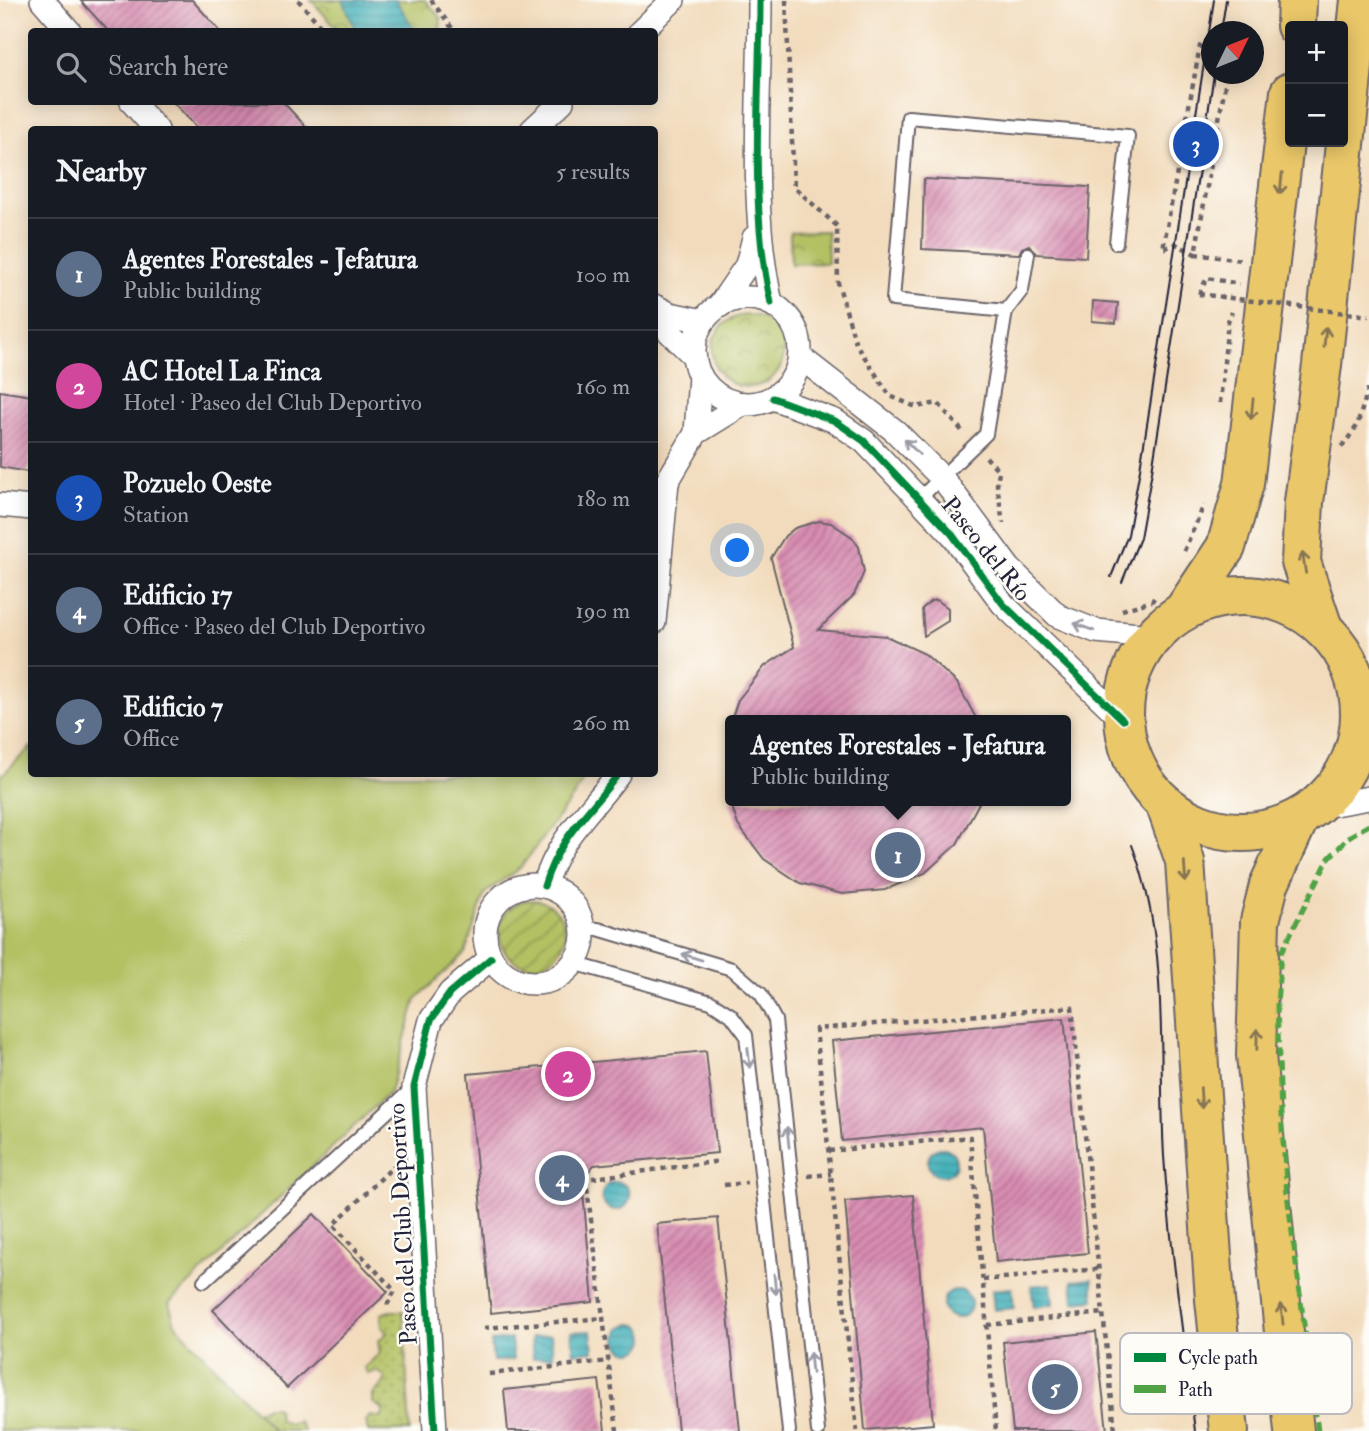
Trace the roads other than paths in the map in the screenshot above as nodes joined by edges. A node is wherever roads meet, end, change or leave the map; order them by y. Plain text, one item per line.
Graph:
1 (42, 0) edge
2 (673, 0) edge
3 (760, 0) edge
4 (1297, 0) edge
5 (1360, 0) edge
6 (1296, 21) edge
7 (66, 28) edge
8 (644, 28) edge
9 (135, 105) edge
10 (559, 105) edge
11 (153, 126) edge
12 (536, 126) edge
13 (1285, 135) edge
14 (1369, 139) edge
15 (760, 217) junction
16 (1116, 243) dead end
17 (1028, 254) dead end
18 (1333, 257) junction
19 (771, 303) junction
20 (658, 308) edge
21 (1006, 311) junction
22 (711, 314) junction
23 (658, 322) edge
24 (800, 357) junction
25 (697, 366) junction
26 (773, 398) junction
27 (743, 404) junction
28 (696, 433) junction
29 (943, 478) junction
30 (920, 498) junction
31 (0, 505) edge
32 (28, 508) edge
33 (658, 555) edge
34 (1172, 600) junction
35 (1323, 628) junction
36 (1151, 636) junction
37 (1365, 710) edge
38 (1123, 720) junction
39 (616, 777) edge
40 (1369, 798) edge
41 (1166, 806) junction
42 (1308, 813) junction
43 (544, 886) junction
44 (582, 928) junction
45 (491, 958) junction
46 (573, 963) junction
47 (414, 1087) junction
48 (204, 1281) dead end
49 (1219, 1333) edge
50 (1284, 1333) edge
51 (435, 1431) edge
52 (789, 1431) edge
53 (818, 1431) edge

1 - 7 street
2 - 8 street
3 - 15 street
4 - 6 highway
5 - 18 highway
9 - 11 street
10 - 12 street
13 -> 34 highway
14 - 18 highway
15 - 19 street
15 - 22 street
16 - 21 lane
17 - 21 lane
35 -> 18 highway
19 - 22 street
19 - 24 street
20 - 22 street
21 - 29 lane
22 - 25 street
23 - 25 street
24 - 26 street
29 -> 24 street, Paseo del Río
25 - 27 street
25 - 28 street
26 - 27 street
26 - 30 street, Paseo del Río
27 - 28 street
28 - 33 street
29 - 30 lane
36 -> 29 street, Paseo del Río
30 - 38 street, Paseo del Río
31 - 32 street
34 - 35 highway
34 - 36 highway
35 - 37 highway
36 - 38 highway
37 - 42 highway
38 - 41 highway
39 - 43 street
40 - 42 street
41 - 42 highway
41 -> 49 highway
50 -> 42 highway
43 - 44 street
43 - 45 street
44 - 46 street
53 -> 44 lane
45 - 46 street
45 - 47 street, Paseo del Club Deportivo
46 -> 52 lane
47 - 48 lane
47 - 51 street, Paseo del Club Deportivo

